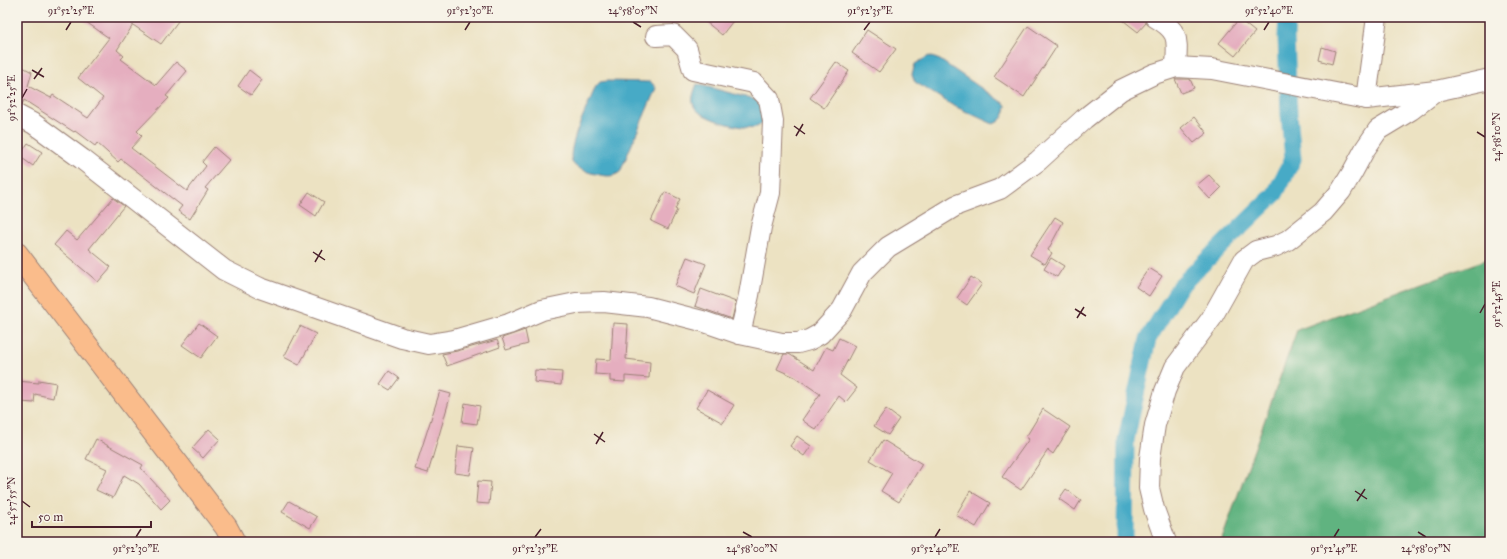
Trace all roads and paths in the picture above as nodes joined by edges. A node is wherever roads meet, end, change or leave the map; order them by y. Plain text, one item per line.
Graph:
1 (1155, 17) edge
2 (1377, 17) edge
3 (656, 36) dead end
4 (1176, 67) junction
5 (1490, 79) edge
6 (1436, 91) junction
7 (1366, 99) junction
8 (17, 115) edge
9 (17, 254) edge
10 (740, 334) junction
11 (234, 542) edge
12 (1166, 542) edge

1 - 4 street
2 - 7 street
3 - 10 street
4 - 7 street
4 - 10 street
5 - 6 street
6 - 7 street
6 - 12 street
8 - 10 street
9 - 11 highway

